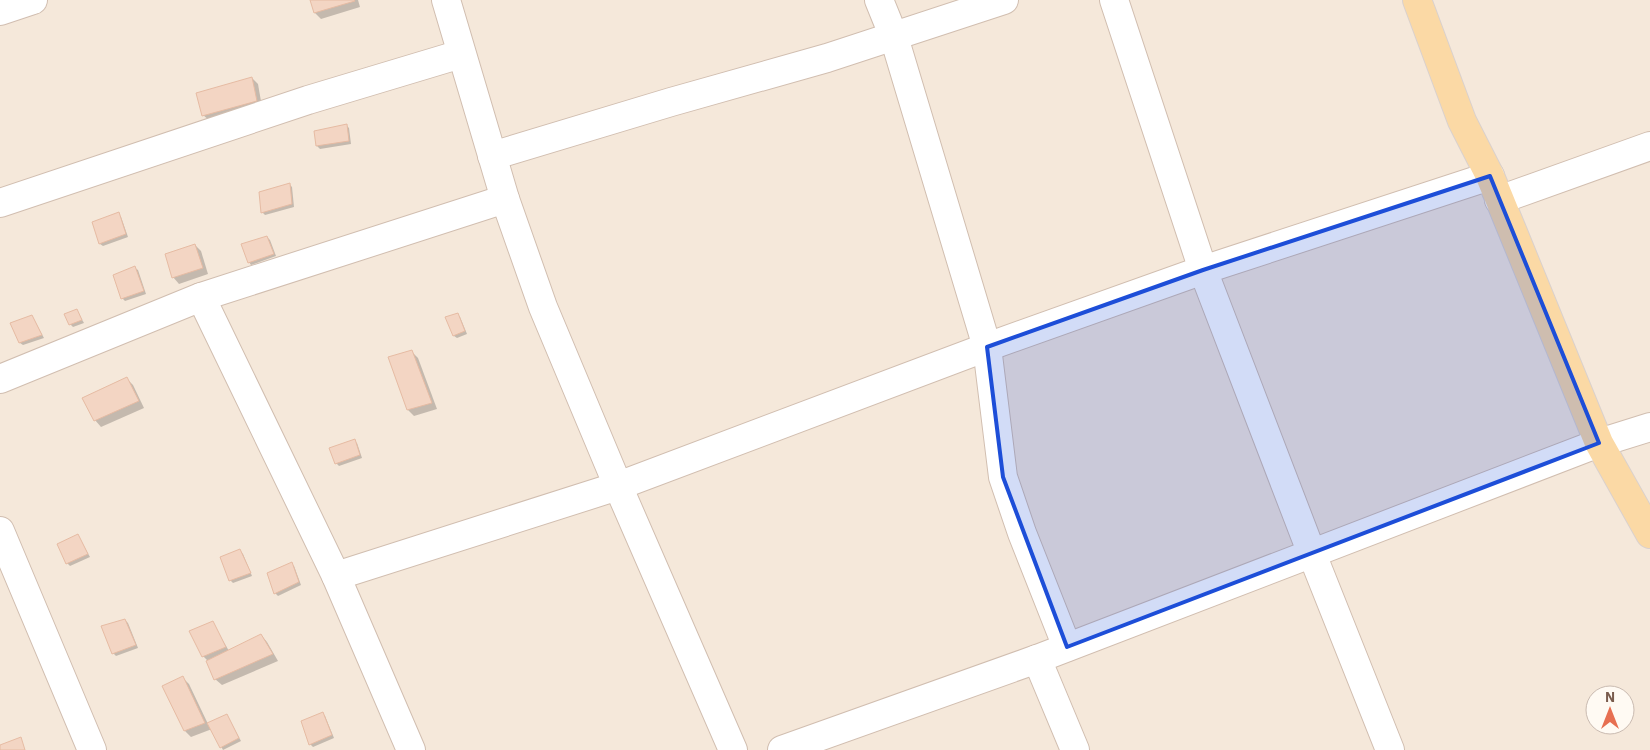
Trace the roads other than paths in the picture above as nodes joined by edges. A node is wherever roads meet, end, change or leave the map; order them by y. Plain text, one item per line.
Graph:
1 (33, 0) edge
2 (446, 0) edge
3 (879, 0) edge
4 (1004, 0) edge
5 (1114, 0) edge
6 (1417, 0) edge
7 (0, 11) edge
8 (894, 37) junction
9 (461, 54) junction
10 (1650, 146) edge
11 (492, 156) junction
12 (1495, 188) junction
13 (505, 199) junction
14 (0, 203) edge
15 (1203, 270) junction
16 (201, 297) junction
17 (987, 347) junction
18 (0, 379) edge
19 (1650, 427) edge
20 (1599, 443) junction
21 (618, 486) junction
22 (0, 531) edge
23 (1650, 534) edge
24 (1312, 554) junction
25 (336, 576) junction
26 (1067, 647) junction
27 (1038, 659) junction
28 (92, 750) edge
29 (411, 750) edge
30 (733, 750) edge
31 (782, 750) edge
32 (1075, 750) edge
33 (1390, 750) edge

1 - 7 street
2 - 9 street
3 - 8 street
4 - 8 street
5 - 15 street
6 - 12 main road
8 - 11 street
8 - 17 street
9 - 11 street
9 - 14 street
10 - 12 street
11 - 13 street
12 - 15 street
12 - 20 main road
13 - 16 street
13 - 21 street
15 - 17 street
15 - 24 street
16 - 18 street
16 - 25 street
17 - 21 street
17 - 26 street
19 - 20 street
20 - 23 main road
20 - 24 street
21 - 25 street
21 - 30 street
22 - 28 street
24 - 26 street
24 - 33 street
25 - 29 street
26 - 27 street
27 - 31 street
27 - 32 street

